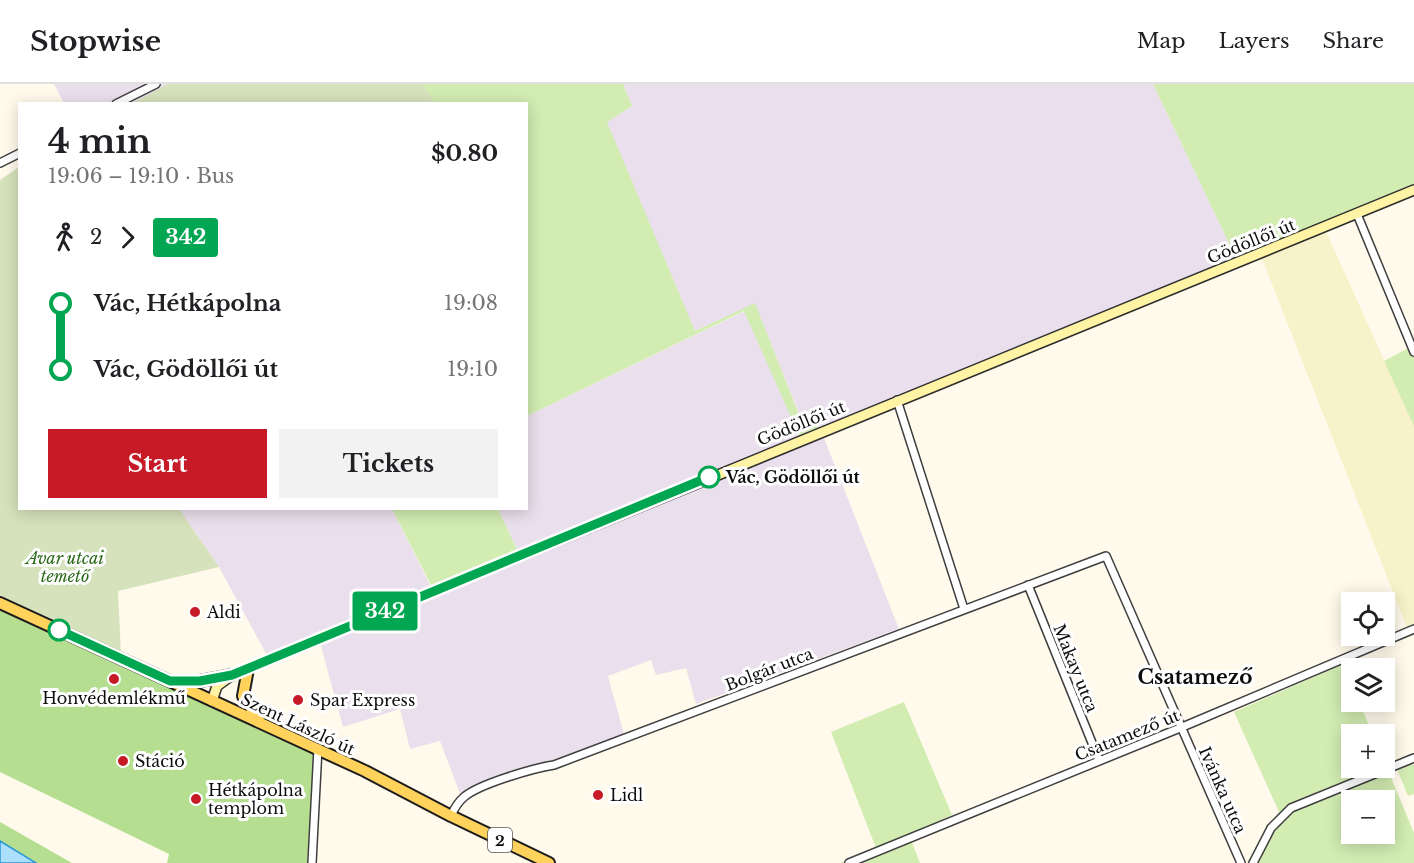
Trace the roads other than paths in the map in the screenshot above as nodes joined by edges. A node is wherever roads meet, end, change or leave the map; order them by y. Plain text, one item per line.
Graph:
1 (156, 84) edge
2 (120, 102) edge
3 (18, 154) edge
4 (0, 164) edge
5 (1414, 190) edge
6 (1357, 214) junction
7 (1414, 352) edge
8 (897, 400) junction
9 (1106, 555) joint
10 (1028, 585) junction
11 (0, 603) edge
12 (964, 609) junction
13 (1414, 629) edge
14 (248, 669) junction
15 (232, 675) junction
16 (170, 681) junction
17 (212, 701) junction
18 (261, 723) junction
19 (1180, 728) junction
20 (318, 748) junction
21 (1414, 758) edge
22 (1099, 760) junction
23 (450, 816) junction
24 (312, 863) edge
25 (549, 863) edge
26 (849, 863) edge
27 (1241, 863) edge
28 (1252, 863) edge

1 - 2 street
3 - 4 street
5 - 6 main road, Gödöllői út
6 - 7 street
6 - 8 main road, Gödöllői út
8 - 12 street
8 - 14 main road, Gödöllői út
9 - 10 street, Bolgár utca
9 - 19 street, Ivánka utca
10 - 12 street, Bolgár utca
10 - 22 street, Makay utca
11 - 16 main road, Szent László út / 2
12 - 23 street, Bolgár utca
13 - 19 street, Csatamező út
14 - 15 main road, Gödöllői út
14 - 18 main road
15 - 16 main road
15 - 17 main road, Gödöllői út
16 - 17 main road, Szent László út / 2
17 - 18 main road, Szent László út / 2
18 - 20 main road, Szent László út / 2
19 - 22 street, Csatamező út
19 - 27 street, Ivánka utca
20 - 23 main road, Szent László út / 2
20 - 24 street
21 - 28 street
22 - 26 street, Csatamező út
23 - 25 main road, Szent László út / 2

